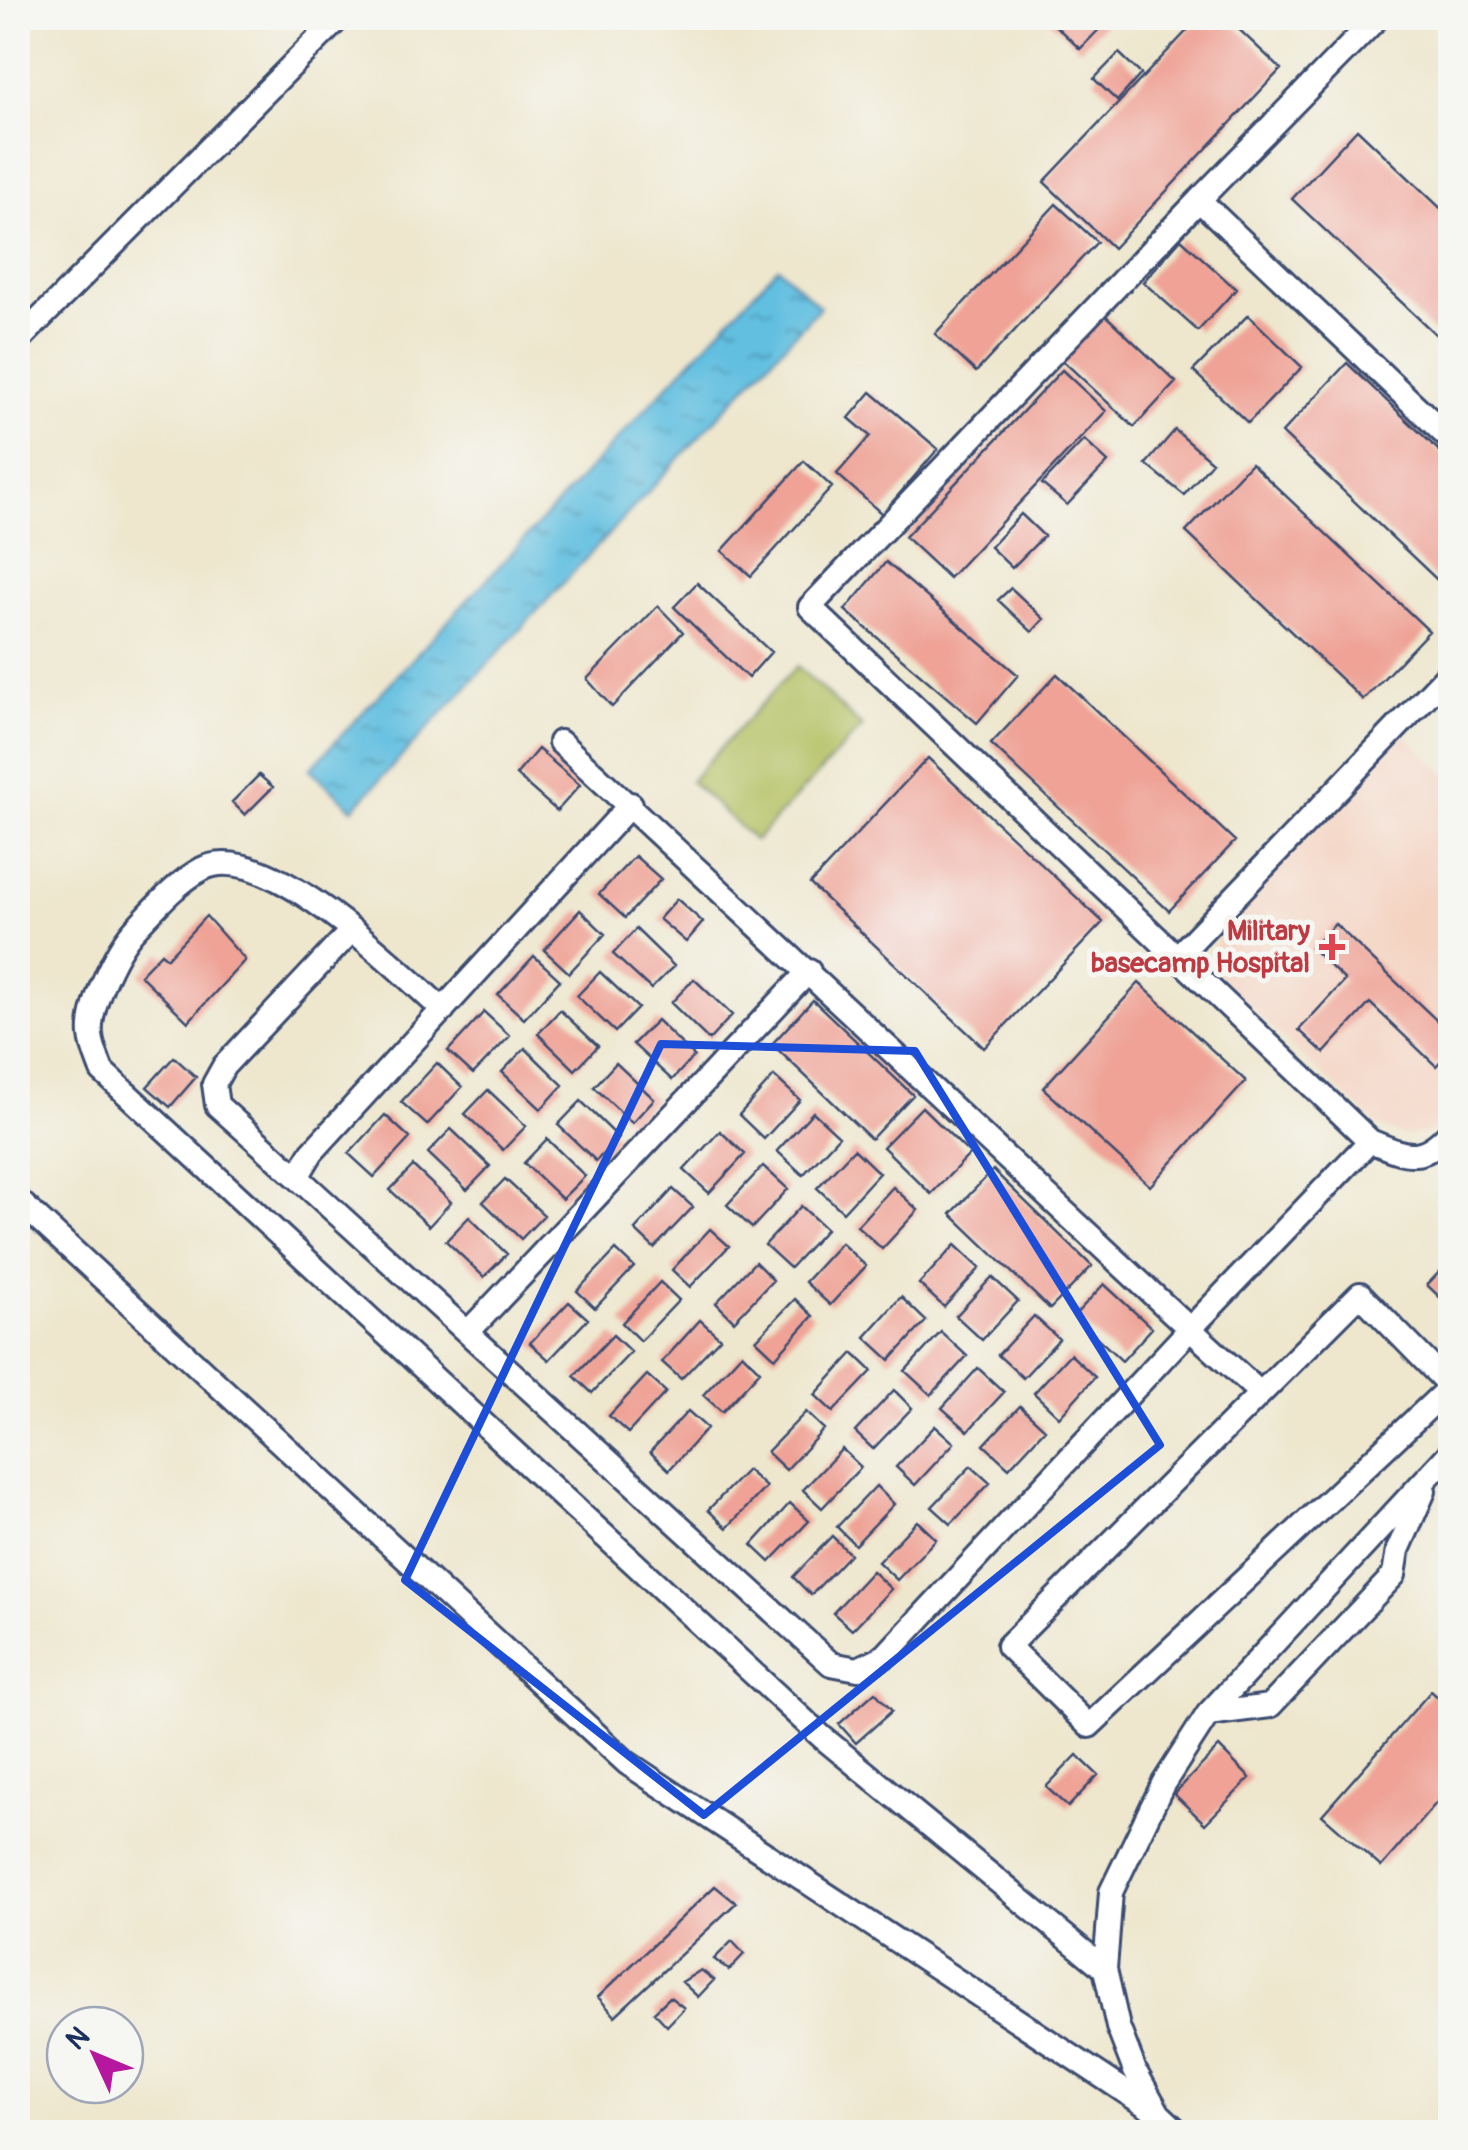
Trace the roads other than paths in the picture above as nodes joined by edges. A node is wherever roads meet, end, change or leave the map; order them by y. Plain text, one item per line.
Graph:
1 (338, 18) edge
2 (1376, 18) edge
3 (1199, 200) junction
4 (18, 341) edge
5 (1450, 438) edge
6 (1450, 672) edge
7 (560, 742) dead end
8 (631, 804) junction
9 (352, 930) junction
10 (1177, 957) junction
11 (809, 971) junction
12 (443, 1010) junction
13 (1450, 1132) edge
14 (1370, 1141) junction
15 (297, 1177) junction
16 (18, 1200) edge
17 (1190, 1328) junction
18 (468, 1332) junction
19 (1450, 1387) edge
20 (1260, 1393) junction
21 (1450, 1453) edge
22 (1431, 1474) junction
23 (1208, 1714) junction
24 (1105, 1969) junction
25 (1160, 2114) junction
26 (1178, 2132) edge

1 - 4 lane
2 - 3 lane
3 - 5 lane
3 - 10 lane
6 - 10 lane
7 - 8 lane
8 - 11 lane
8 - 12 lane
9 - 12 lane
9 - 15 lane
9 - 24 lane
10 - 14 lane
11 - 17 lane
11 - 18 lane
12 - 15 lane
13 - 14 lane
14 - 17 lane
15 - 18 lane
16 - 25 lane
17 - 18 lane
17 - 20 lane
19 - 20 lane
19 - 20 lane
21 - 22 lane
22 - 23 lane
22 - 23 lane
23 - 24 lane
24 - 25 lane
25 - 26 lane

